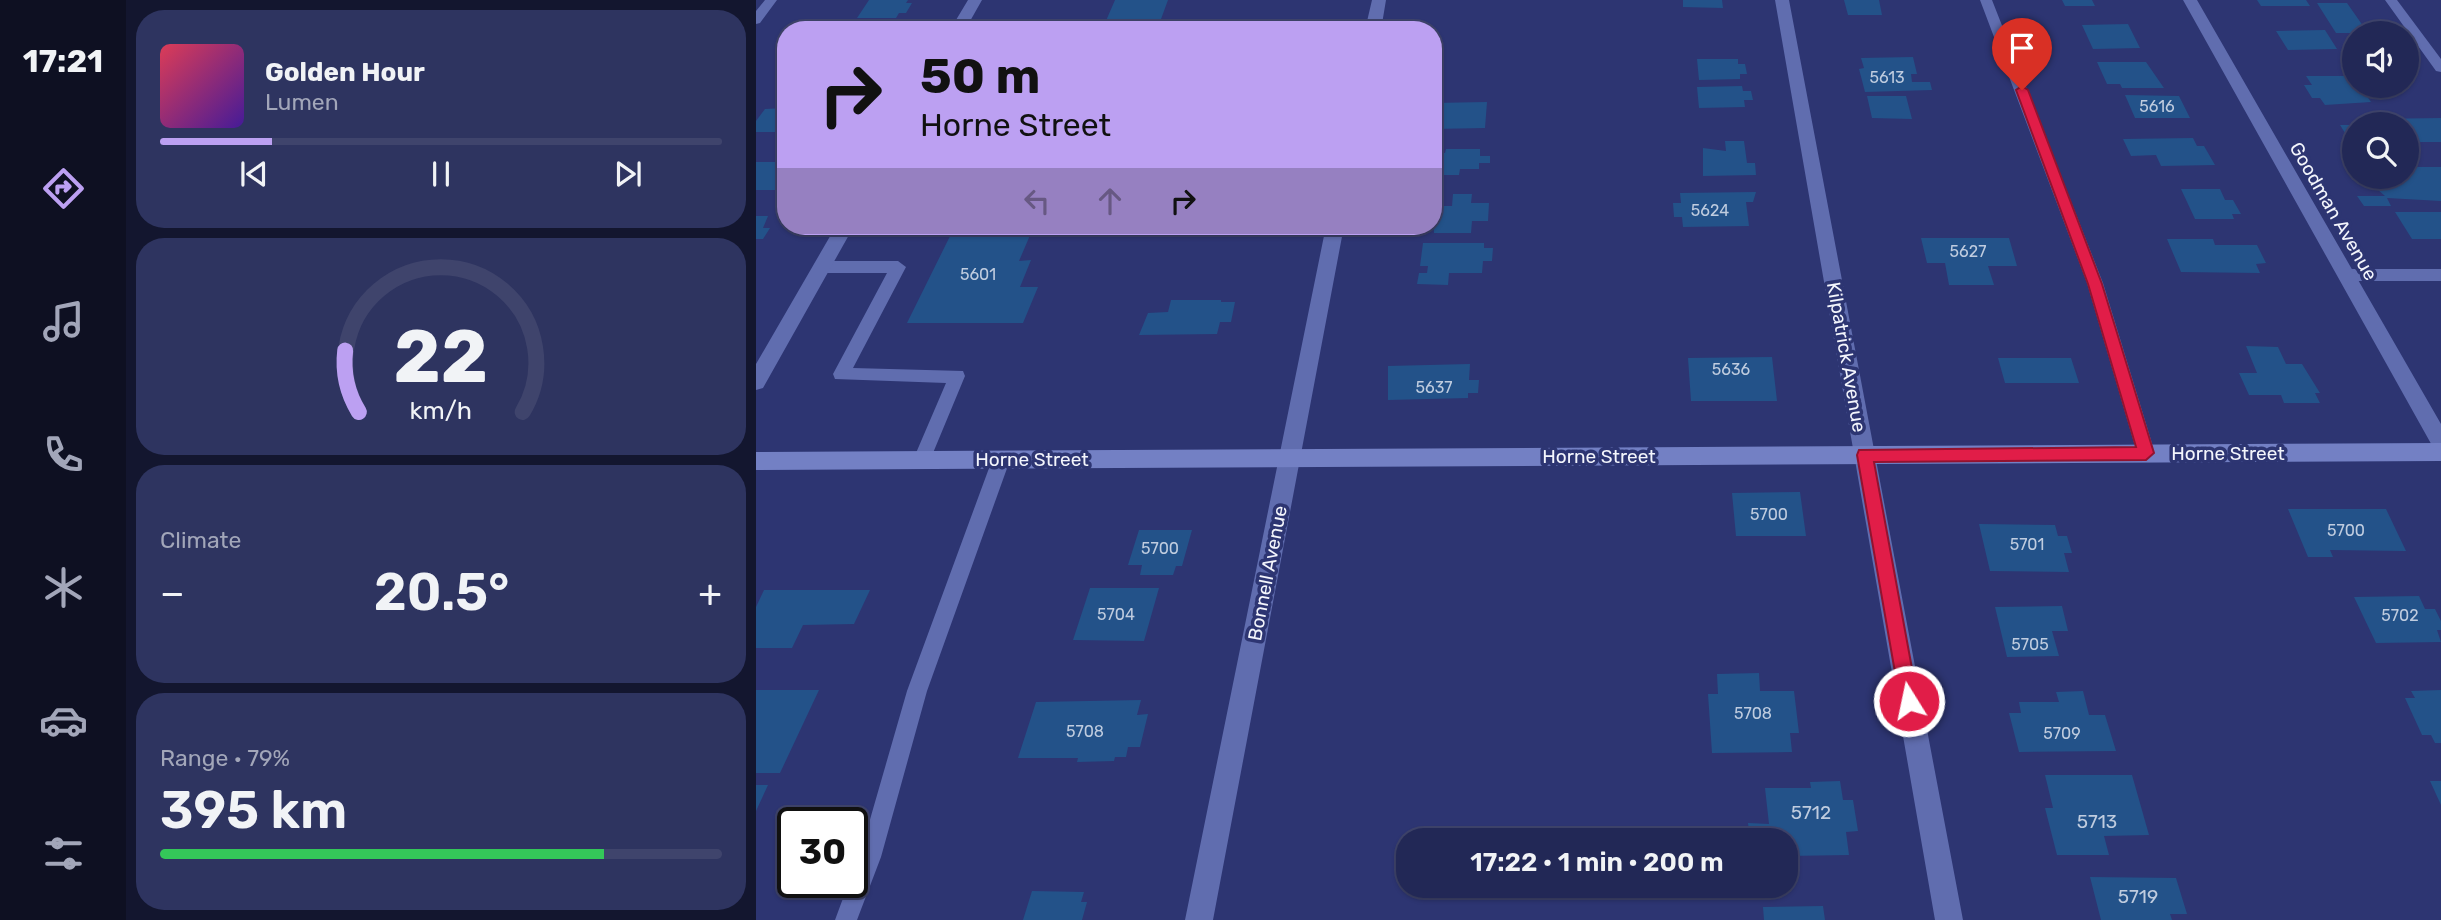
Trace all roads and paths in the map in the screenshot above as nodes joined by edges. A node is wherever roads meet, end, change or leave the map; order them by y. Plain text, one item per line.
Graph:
1 (771, 0) edge
2 (975, 0) edge
3 (1379, 0) edge
4 (1782, 0) edge
5 (1986, 0) edge
6 (2190, 0) edge
7 (2391, 0) edge
8 (756, 20) edge
9 (962, 21) edge
10 (1375, 21) edge
11 (2441, 68) edge
12 (840, 235) edge
13 (1333, 235) edge
14 (822, 267) junction
15 (2346, 275) junction
16 (2441, 275) edge
17 (756, 382) edge
18 (2441, 443) edge
19 (2441, 452) edge
20 (2146, 453) junction
21 (1864, 455) junction
22 (1289, 458) junction
23 (922, 460) junction
24 (1001, 460) junction
25 (756, 461) edge
26 (846, 920) edge
27 (1199, 920) edge
28 (1949, 920) edge

1 - 8 lane
2 - 9 street
3 - 10 street
4 - 21 street, Kilpatrick Avenue
5 - 20 lane
6 - 15 street, Goodman Avenue
7 - 11 lane
12 - 14 street
13 - 22 street, Bonnell Avenue
14 - 17 street
14 - 23 lane
15 - 16 lane
15 - 18 street, Goodman Avenue
19 - 20 street, Horne Street
20 - 21 street, Horne Street
21 - 22 street, Horne Street
21 - 28 street, Kilpatrick Avenue
22 - 24 street, Horne Street
22 - 27 street, Bonnell Avenue
23 - 24 street, Horne Street
23 - 25 street, Horne Street
24 - 26 lane

